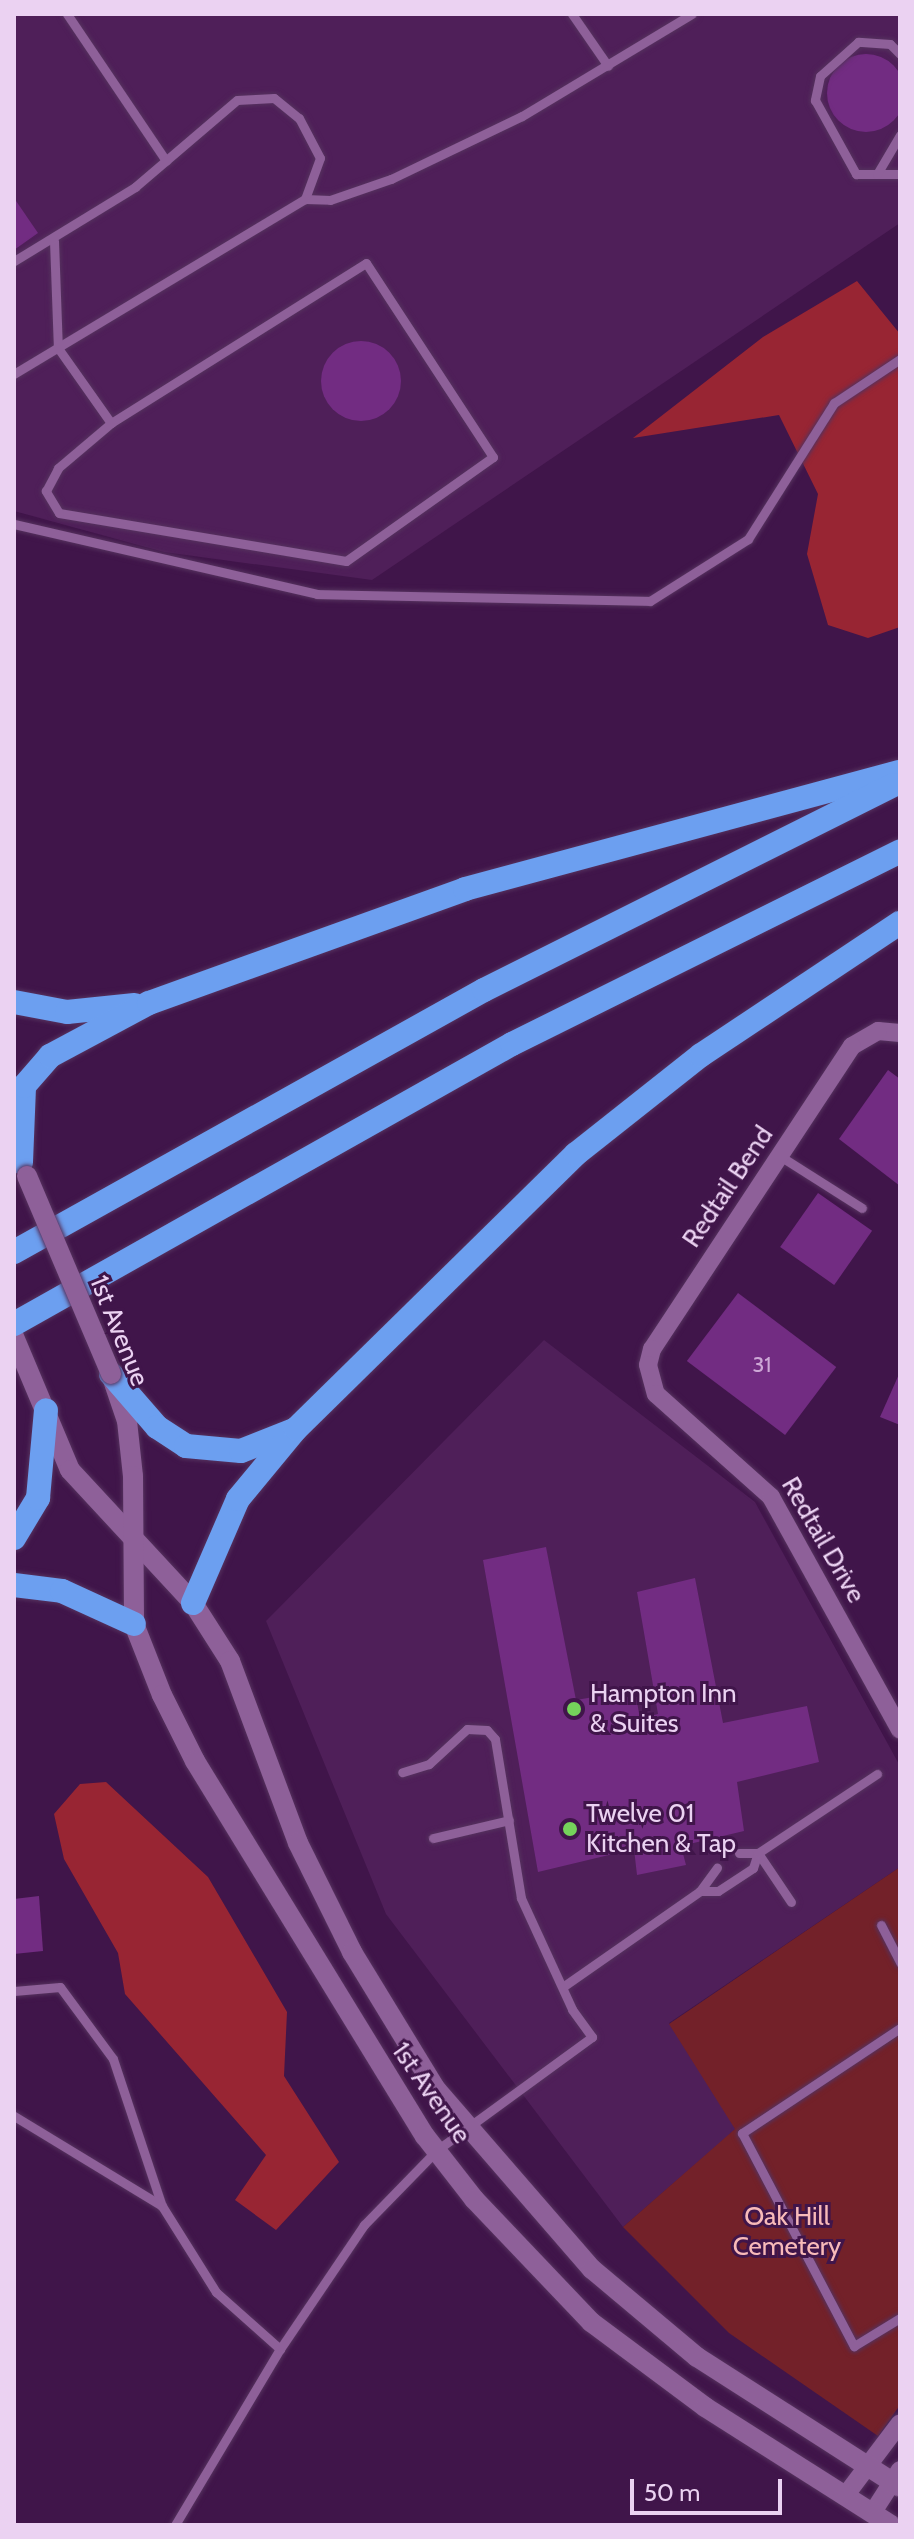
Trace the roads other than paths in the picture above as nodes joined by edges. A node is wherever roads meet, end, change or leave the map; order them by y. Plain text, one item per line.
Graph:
1 (67, 14) edge
2 (572, 14) edge
3 (692, 14) edge
4 (900, 54) edge
5 (608, 66) junction
6 (900, 135) edge
7 (166, 161) junction
8 (877, 174) junction
9 (900, 174) edge
10 (305, 199) junction
11 (54, 241) junction
12 (14, 261) edge
13 (58, 348) junction
14 (900, 359) edge
15 (14, 374) edge
16 (111, 423) junction
17 (14, 524) edge
18 (900, 772) edge
19 (900, 782) edge
20 (900, 851) edge
21 (900, 923) edge
22 (14, 1002) edge
23 (149, 1003) junction
24 (900, 1033) edge
25 (780, 1156) junction
26 (20, 1164) edge
27 (862, 1208) dead end
28 (14, 1252) edge
29 (14, 1324) edge
30 (14, 1337) edge
31 (111, 1374) junction
32 (666, 1404) joint
33 (46, 1410) junction
34 (296, 1429) junction
35 (14, 1538) edge
36 (135, 1538) junction
37 (14, 1585) edge
38 (193, 1603) junction
39 (134, 1624) junction
40 (900, 1730) edge
41 (402, 1772) dead end
42 (877, 1774) dead end
43 (509, 1820) junction
44 (433, 1838) dead end
45 (739, 1853) dead end
46 (758, 1853) junction
47 (717, 1868) dead end
48 (700, 1891) junction
49 (791, 1902) dead end
50 (881, 1925) dead end
51 (900, 1962) edge
52 (564, 1986) junction
53 (14, 1991) edge
54 (900, 2028) edge
55 (14, 2116) edge
56 (467, 2127) junction
57 (437, 2150) junction
58 (162, 2206) junction
59 (900, 2318) edge
60 (280, 2349) junction
61 (900, 2423) edge
62 (866, 2469) junction
63 (897, 2480) edge
64 (845, 2496) junction
65 (873, 2512) junction
66 (175, 2525) edge
67 (891, 2525) edge

1 - 7 lane
2 - 5 lane
3 - 5 lane
4 - 8 lane
5 - 10 lane
6 - 8 lane
7 - 10 lane
7 - 11 lane
8 - 9 lane
10 - 13 lane
11 - 12 lane
11 - 13 lane
13 - 15 lane
13 - 16 lane
14 - 17 lane
16 - 16 lane
18 - 23 highway
19 - 28 highway
20 - 29 highway
21 - 34 highway
22 - 23 highway
23 - 26 highway
24 - 25 street, Redtail Bend
25 - 27 lane
25 - 32 street, Redtail Bend
26 - 31 main road, 1st Avenue, bridge
30 - 33 main road, 1st Avenue
31 - 34 highway
31 - 36 main road, 1st Avenue
32 - 40 street, Redtail Drive
33 - 35 highway
33 - 36 main road, 1st Avenue
34 - 38 highway
36 - 38 main road, 1st Avenue
36 - 39 main road, 1st Avenue
37 - 39 highway
38 - 56 main road, 1st Avenue
39 - 57 main road, 1st Avenue
41 - 43 lane
42 - 46 lane
43 - 44 lane
43 - 52 lane
45 - 46 lane
46 - 48 lane
46 - 49 lane
47 - 48 lane
48 - 52 lane
50 - 51 lane
52 - 56 lane
53 - 58 lane
54 - 59 lane
55 - 58 lane
56 - 57 lane
56 - 62 main road, 1st Avenue
57 - 60 lane
57 - 64 main road, 1st Avenue
58 - 60 lane
60 - 66 lane
61 - 62 street
62 - 63 main road, 1st Avenue
62 - 64 street
63 - 65 street
64 - 65 main road, 1st Avenue
65 - 67 main road, 1st Avenue

